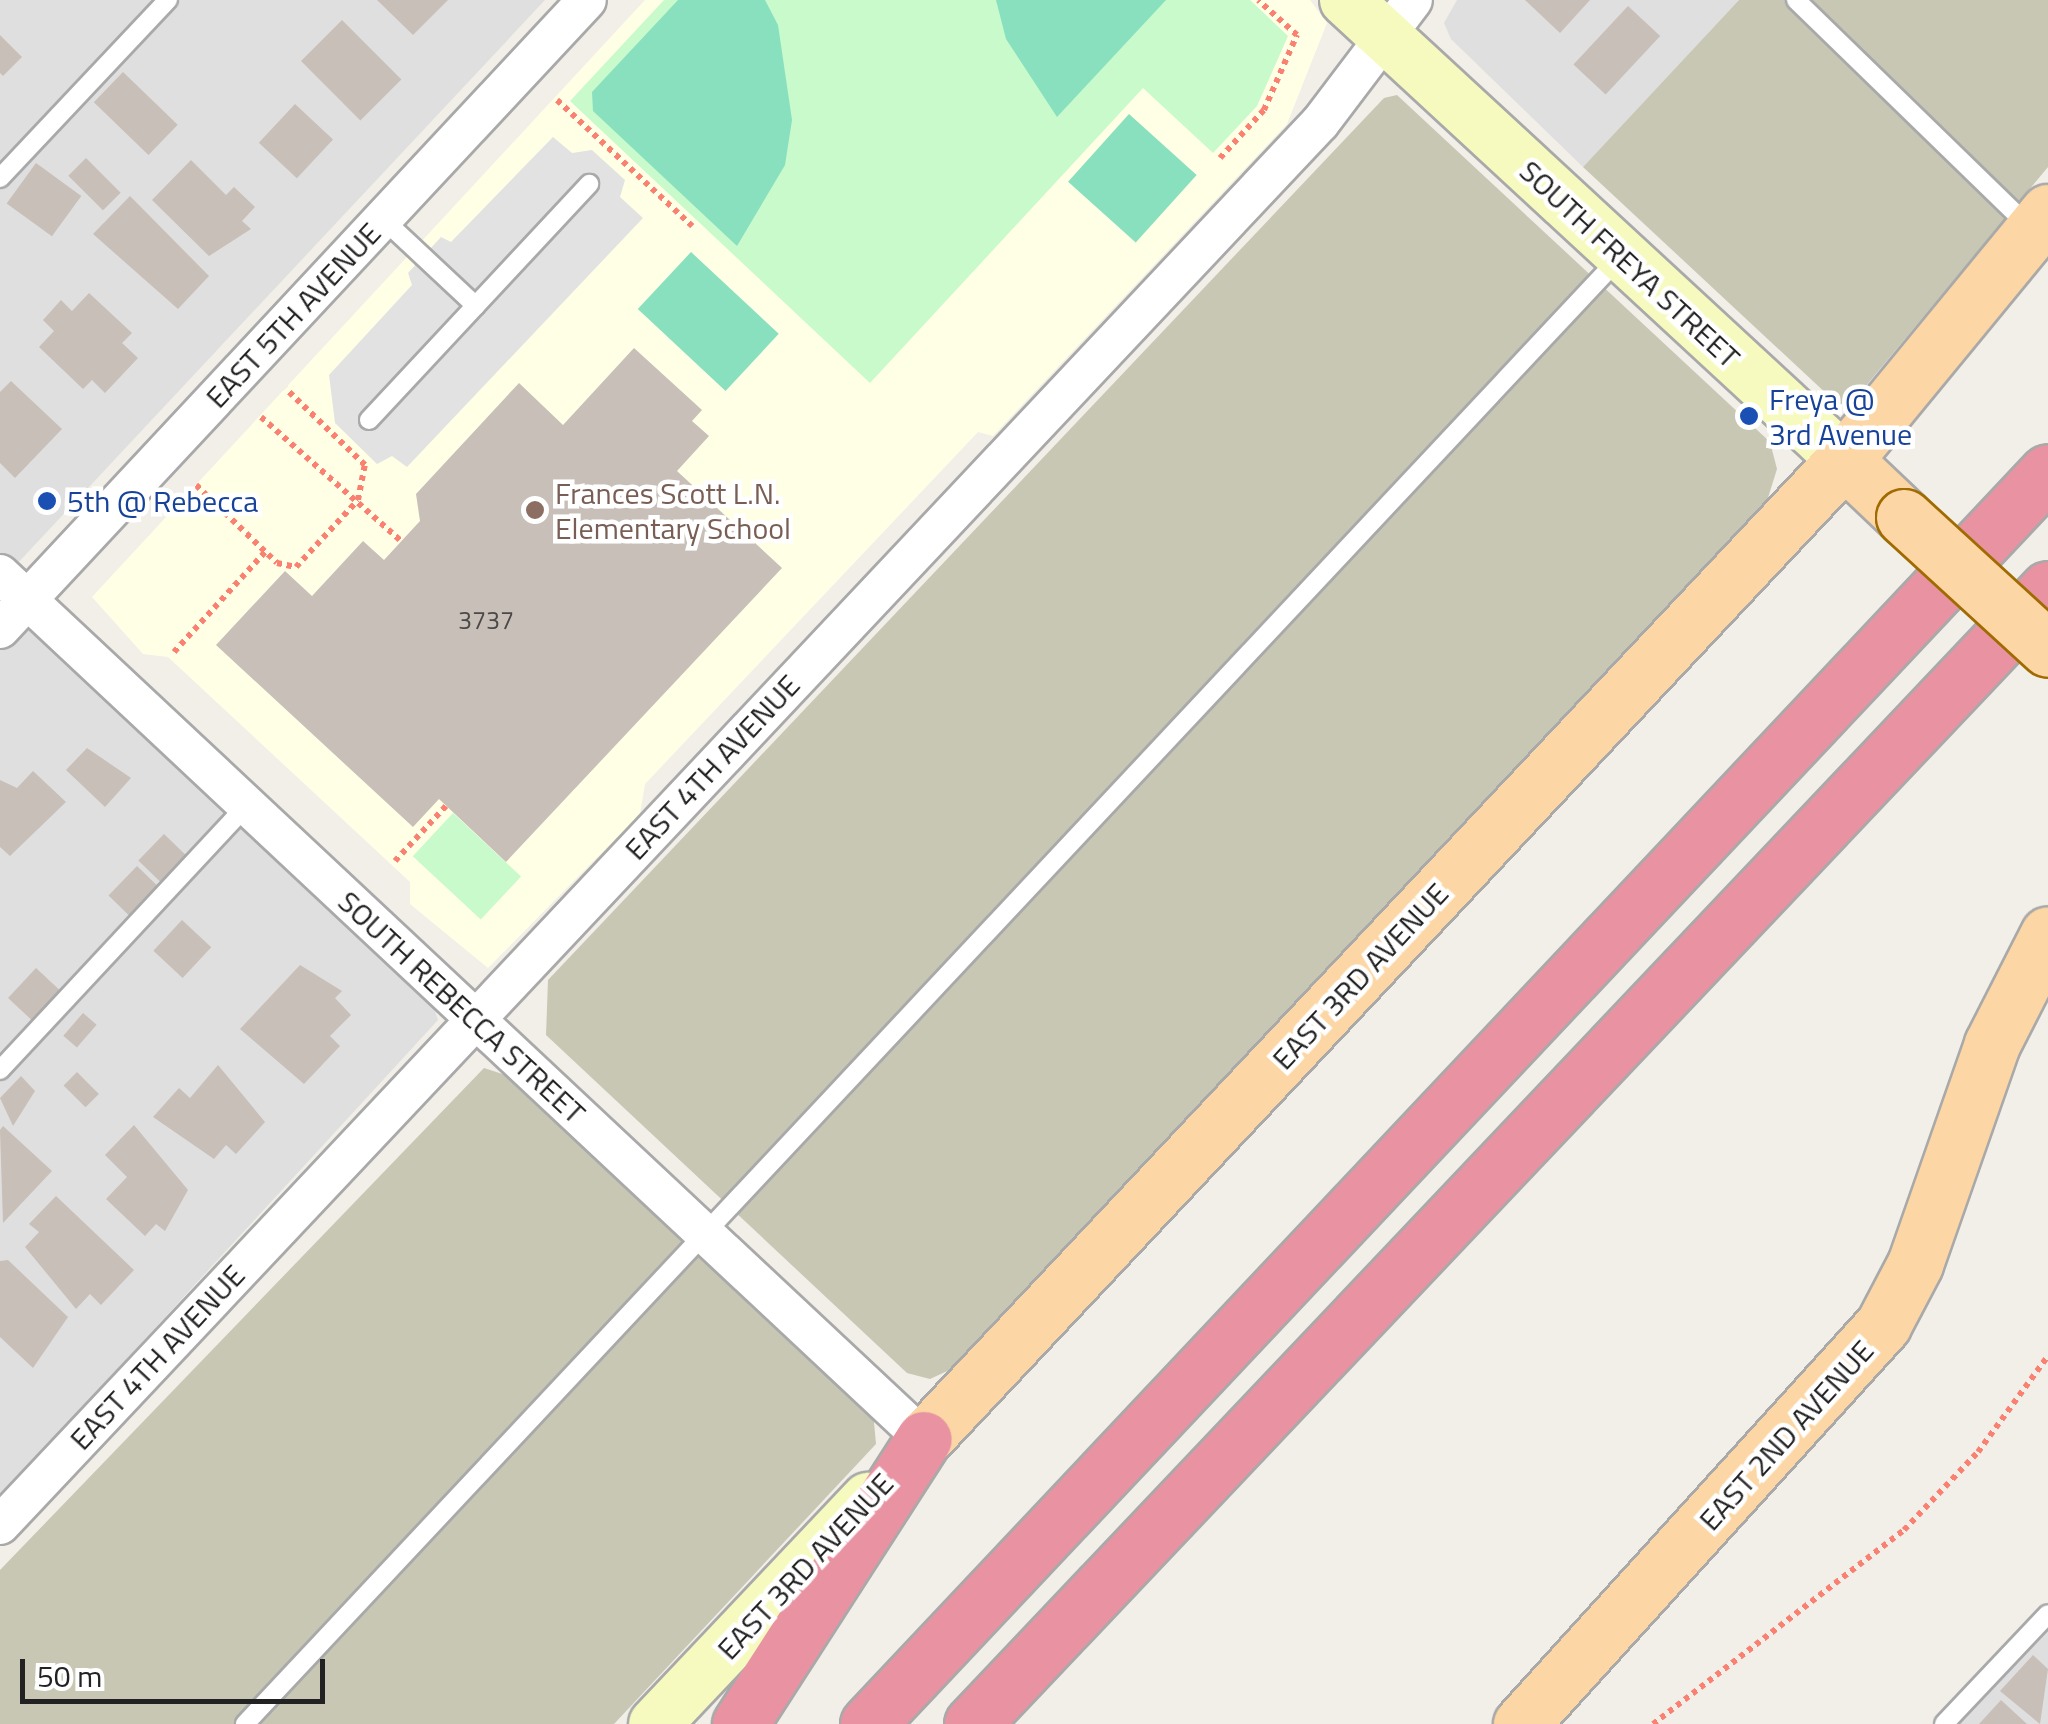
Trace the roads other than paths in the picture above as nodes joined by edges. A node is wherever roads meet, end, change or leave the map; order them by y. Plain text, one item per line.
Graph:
1 (168, 0) edge
2 (587, 0) edge
3 (1796, 0) edge
4 (1380, 11) edge
5 (0, 178) edge
6 (590, 184) dead end
7 (383, 218) junction
8 (2040, 221) edge
9 (1620, 257) junction
10 (476, 306) junction
11 (369, 420) dead end
12 (1844, 460) junction
13 (2048, 472) edge
14 (14, 587) edge
15 (2048, 589) edge
16 (0, 629) edge
17 (2048, 649) edge
18 (247, 805) junction
19 (2048, 934) edge
20 (474, 1018) junction
21 (0, 1070) edge
22 (702, 1234) junction
23 (924, 1440) junction
24 (0, 1525) edge
25 (2048, 1614) edge
26 (245, 1724) edge
27 (655, 1724) edge
28 (740, 1724) edge
29 (868, 1724) edge
30 (972, 1724) edge
31 (1521, 1724) edge
32 (1944, 1724) edge

1 - 5 lane
2 - 7 street, EAST 5TH AVENUE
3 - 8 lane
4 - 9 main road, SOUTH FREYA STREET
4 - 20 street, EAST 4TH AVENUE
6 - 10 lane
7 - 10 lane
7 - 14 street, EAST 5TH AVENUE
8 - 12 main road, EAST 3RD AVENUE
9 - 12 main road, SOUTH FREYA STREET
9 - 22 lane
10 - 11 lane
12 - 17 main road, SOUTH FREYA STREET, bridge
12 - 23 main road, EAST 3RD AVENUE
13 - 29 highway
14 - 16 street, EAST 5TH AVENUE
14 - 18 street, SOUTH REBECCA STREET
15 - 30 highway
18 - 20 street, SOUTH REBECCA STREET
18 - 21 lane
19 - 31 main road, EAST 2ND AVENUE
20 - 22 street, SOUTH REBECCA STREET
20 - 24 street, EAST 4TH AVENUE
22 - 23 street, SOUTH REBECCA STREET
22 - 26 lane
23 - 27 main road, EAST 3RD AVENUE
23 - 28 highway
25 - 32 lane

